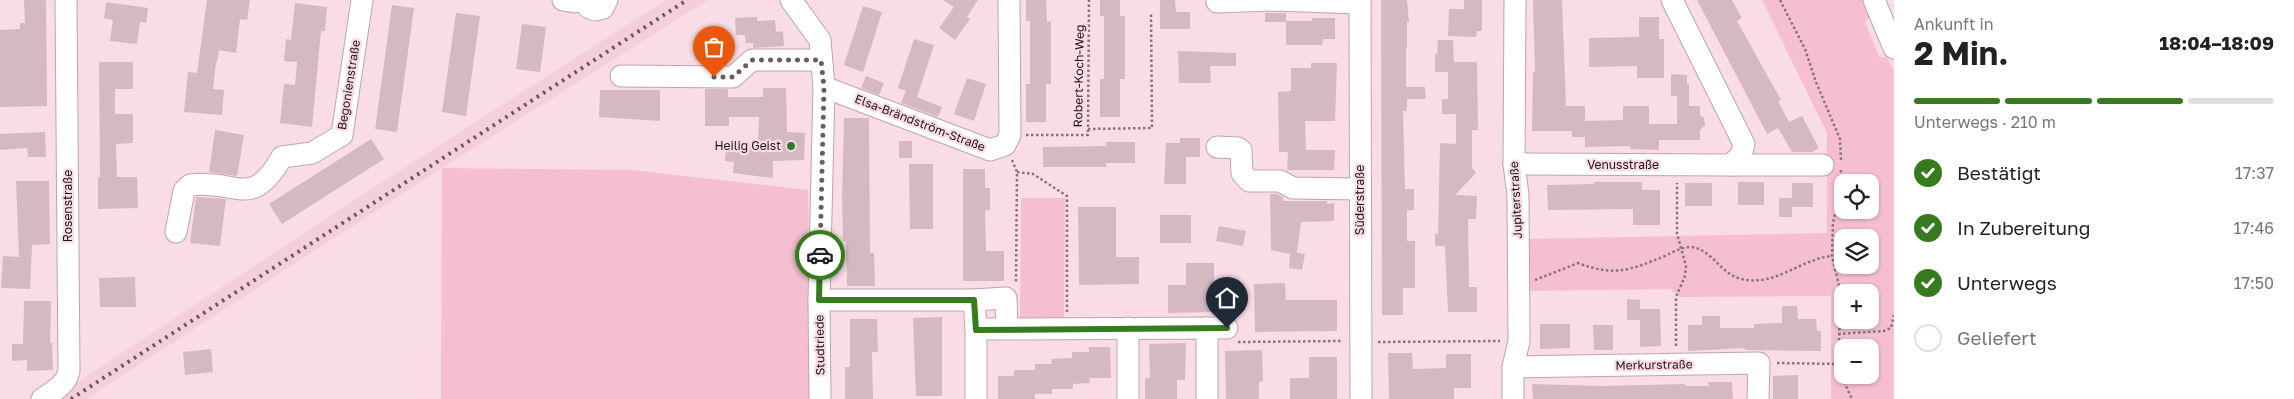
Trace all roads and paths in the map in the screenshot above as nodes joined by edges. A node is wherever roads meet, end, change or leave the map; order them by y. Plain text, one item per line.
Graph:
1 (66, 0) edge
2 (362, 0) edge
3 (563, 0) edge
4 (584, 0) edge
5 (607, 0) edge
6 (791, 0) edge
7 (1009, 0) edge
8 (1089, 0) edge
9 (1514, 0) edge
10 (1672, 0) edge
11 (1780, 0) edge
12 (1874, 0) edge
13 (1360, 1) edge
14 (1217, 2) dead end
15 (1151, 12) dead end
16 (1894, 48) edge
17 (821, 60) junction
18 (621, 76) dead end
19 (824, 87) junction
20 (1088, 129) junction
21 (1007, 140) junction
22 (1218, 147) dead end
23 (1514, 164) junction
24 (1678, 165) junction
25 (1731, 165) junction
26 (1835, 165) junction
27 (1017, 172) junction
28 (1360, 189) junction
29 (176, 232) dead end
30 (1682, 248) junction
31 (1832, 256) junction
32 (1519, 281) junction
33 (1006, 298) junction
34 (819, 300) junction
35 (974, 300) junction
36 (1894, 315) edge
37 (1128, 328) junction
38 (1007, 329) junction
39 (1067, 329) junction
40 (976, 330) junction
41 (1222, 332) junction
42 (1838, 334) junction
43 (1838, 339) edge
44 (1519, 341) junction
45 (1360, 342) junction
46 (1759, 363) junction
47 (1834, 364) edge
48 (1676, 365) junction
49 (1513, 367) junction
50 (1845, 384) edge
51 (42, 399) edge
52 (820, 399) edge
53 (976, 399) edge
54 (1128, 399) edge
55 (1207, 399) edge
56 (1361, 399) edge
57 (1512, 399) edge
58 (1758, 399) edge
59 (1852, 399) edge

1 - 51 street, Rosenstraße
2 - 29 street, Begonienstraße
3 - 4 street
4 - 5 street
6 - 17 street, Studtriede
7 - 21 street
8 - 20 path, Robert-Koch-Weg
9 - 23 street, Jupiterstraße
10 - 25 street
11 - 26 path
12 - 16 street
13 - 14 street
13 - 28 street, Süderstraße
15 - 20 path
17 - 18 street
17 - 19 street, Studtriede
19 - 21 street, Elsa-Brändström-Straße
19 - 34 street, Studtriede
20 - 21 path, Robert-Koch-Weg
21 - 27 path
22 - 28 street
23 - 24 street, Venusstraße
23 - 32 street, Jupiterstraße
24 - 25 street, Venusstraße
24 - 30 path
25 - 26 street, Venusstraße
26 - 31 path
27 - 33 path
27 - 39 path
28 - 45 street, Süderstraße
30 - 31 path
30 - 32 path
30 - 48 path
31 - 42 path
32 - 44 street, Jupiterstraße
33 - 35 street
33 - 38 street
34 - 35 street
34 - 52 street, Studtriede
35 - 40 street
36 - 42 path
37 - 39 street
37 - 41 street
37 - 54 street
38 - 39 street
38 - 40 street
40 - 53 street
41 - 45 path
41 - 55 street
42 - 43 path
44 - 45 path
44 - 49 street, Jupiterstraße
45 - 56 street, Süderstraße
46 - 47 path
46 - 48 street, Merkurstraße
46 - 58 street
48 - 49 street, Merkurstraße
49 - 57 street, Jupiterstraße
50 - 59 path

